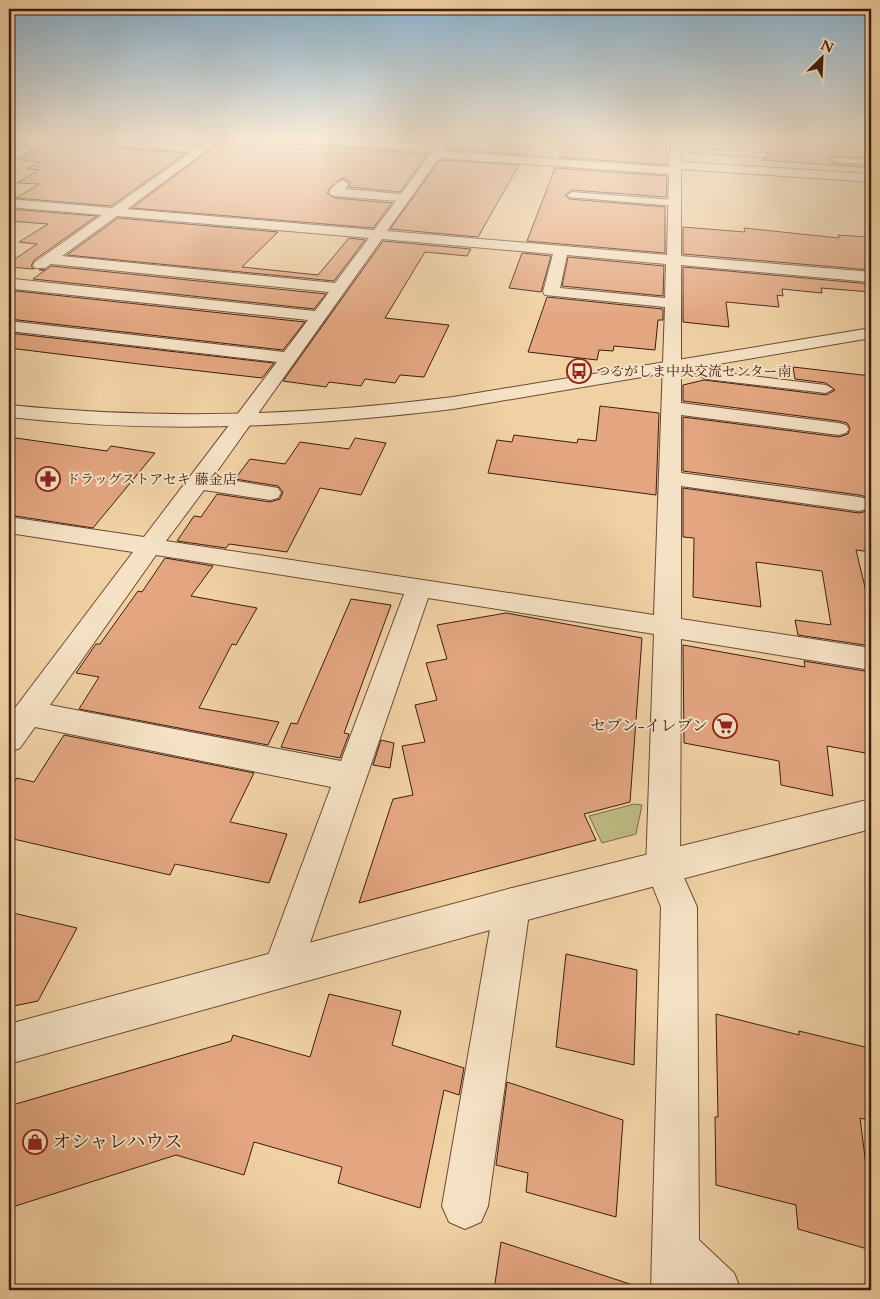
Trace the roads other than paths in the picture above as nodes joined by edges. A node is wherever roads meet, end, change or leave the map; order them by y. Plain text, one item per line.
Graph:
1 (132, 200) edge
2 (403, 200) edge
3 (631, 200) edge
4 (674, 200) edge
5 (9, 203) edge
6 (674, 203) junction
7 (114, 212) junction
8 (378, 235) junction
9 (561, 251) junction
10 (48, 260) junction
11 (674, 260) junction
12 (871, 277) edge
13 (14, 281) edge
14 (340, 288) junction
15 (672, 303) junction
16 (319, 316) junction
17 (9, 326) edge
18 (871, 333) edge
19 (289, 358) junction
20 (680, 365) junction
21 (826, 389) dead end
22 (670, 408) junction
23 (9, 411) edge
24 (243, 422) junction
25 (839, 429) dead end
26 (669, 478) junction
27 (198, 482) junction
28 (270, 493) dead end
29 (859, 504) dead end
30 (9, 525) edge
31 (149, 547) junction
32 (419, 587) junction
33 (667, 627) junction
34 (871, 659) edge
35 (27, 713) junction
36 (9, 739) edge
37 (351, 777) junction
38 (871, 814) edge
39 (663, 869) junction
40 (512, 906) junction
41 (282, 969) junction
42 (9, 1044) edge
43 (465, 1206) dead end
44 (675, 1270) edge
45 (717, 1290) edge

1 - 7 street
2 - 8 street
3 - 6 lane
4 - 6 street
5 - 7 street
6 - 11 street
7 - 8 street
7 - 10 street
8 - 9 street
8 - 14 street
9 - 11 street
9 - 15 street
10 - 13 street
10 - 14 street
11 - 12 street
11 - 15 street
13 - 16 street
14 - 16 street
15 - 20 street
16 - 19 street
17 - 19 street
18 - 20 street
19 - 24 street
20 - 21 lane
20 - 22 street
20 - 24 street
22 - 25 street
22 - 26 street
23 - 24 street
24 - 27 street
26 - 29 street
26 - 33 street
27 - 28 street
27 - 31 street
30 - 31 street
31 - 32 street
31 - 35 street
32 - 33 street
32 - 37 street
33 - 34 street
33 - 39 street
35 - 36 street
35 - 37 street
37 - 41 street
38 - 39 street
39 - 40 street
39 - 44 street
40 - 41 street
40 - 43 street
41 - 42 street
44 - 45 street

